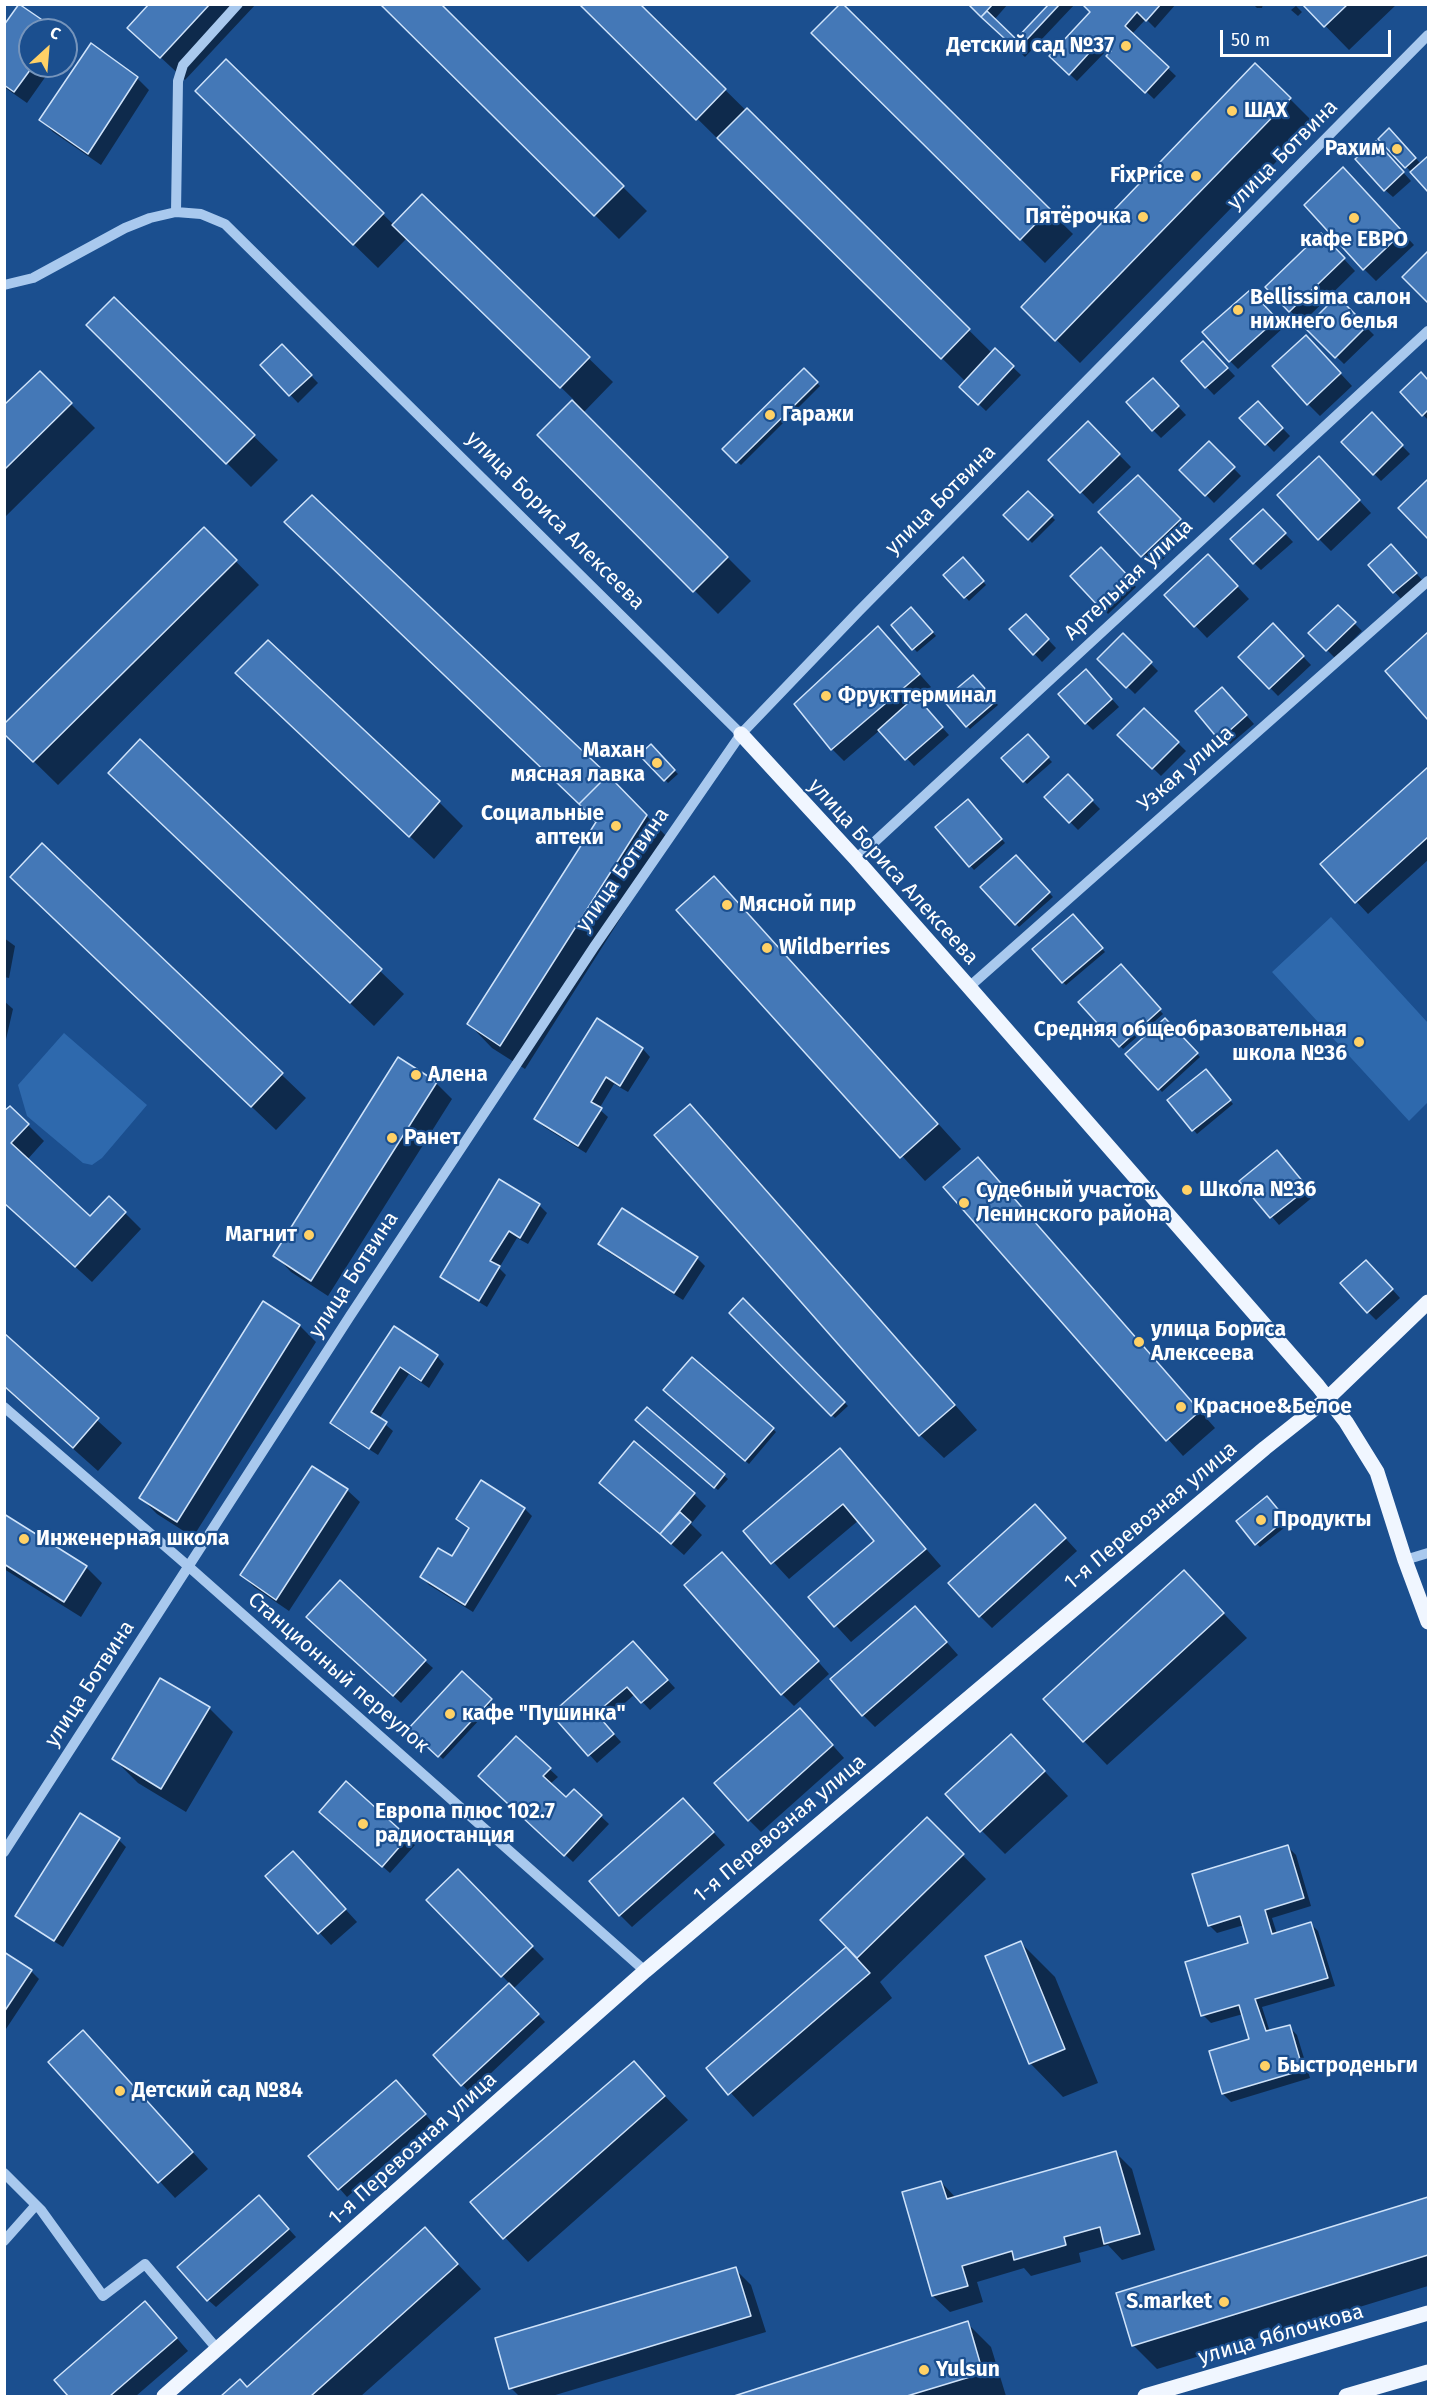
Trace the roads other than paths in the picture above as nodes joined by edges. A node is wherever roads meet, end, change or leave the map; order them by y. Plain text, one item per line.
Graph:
1 (238, 4) edge
2 (1428, 35) edge
3 (176, 213) junction
4 (4, 285) edge
5 (1428, 331) edge
6 (1428, 581) edge
7 (741, 734) junction
8 (856, 859) junction
9 (969, 987) junction
10 (1428, 1302) edge
11 (1328, 1398) junction
12 (4, 1407) edge
13 (1428, 1553) edge
14 (1405, 1560) junction
15 (188, 1566) junction
16 (1428, 1622) edge
17 (4, 1852) edge
18 (645, 1971) junction
19 (4, 2174) edge
20 (36, 2205) junction
21 (4, 2241) edge
22 (1428, 2313) edge
23 (218, 2350) junction
24 (1428, 2372) edge
25 (164, 2397) edge
26 (1145, 2397) edge
27 (1346, 2397) edge

1 - 3 street
2 - 7 street, улица Ботвина
3 - 4 street
3 - 7 street, улица Бориса Алексеева
5 - 8 street, Артельная улица
6 - 9 street, Узкая улица
7 - 8 main road, улица Бориса Алексеева
7 - 15 street, улица Ботвина
8 - 9 main road, улица Бориса Алексеева
9 - 11 main road, улица Бориса Алексеева
10 - 11 main road, 1-я Перевозная улица
11 - 14 main road, улица Бориса Алексеева
11 - 18 main road, 1-я Перевозная улица
12 - 15 street, Станционный переулок
13 - 14 street
14 - 16 main road, улица Бориса Алексеева
15 - 17 street, улица Ботвина
15 - 18 street, Станционный переулок
18 - 23 main road, 1-я Перевозная улица
19 - 20 street
20 - 21 street
20 - 23 street
22 - 26 main road, улица Яблочкова
23 - 25 main road, 1-я Перевозная улица
24 - 27 main road

